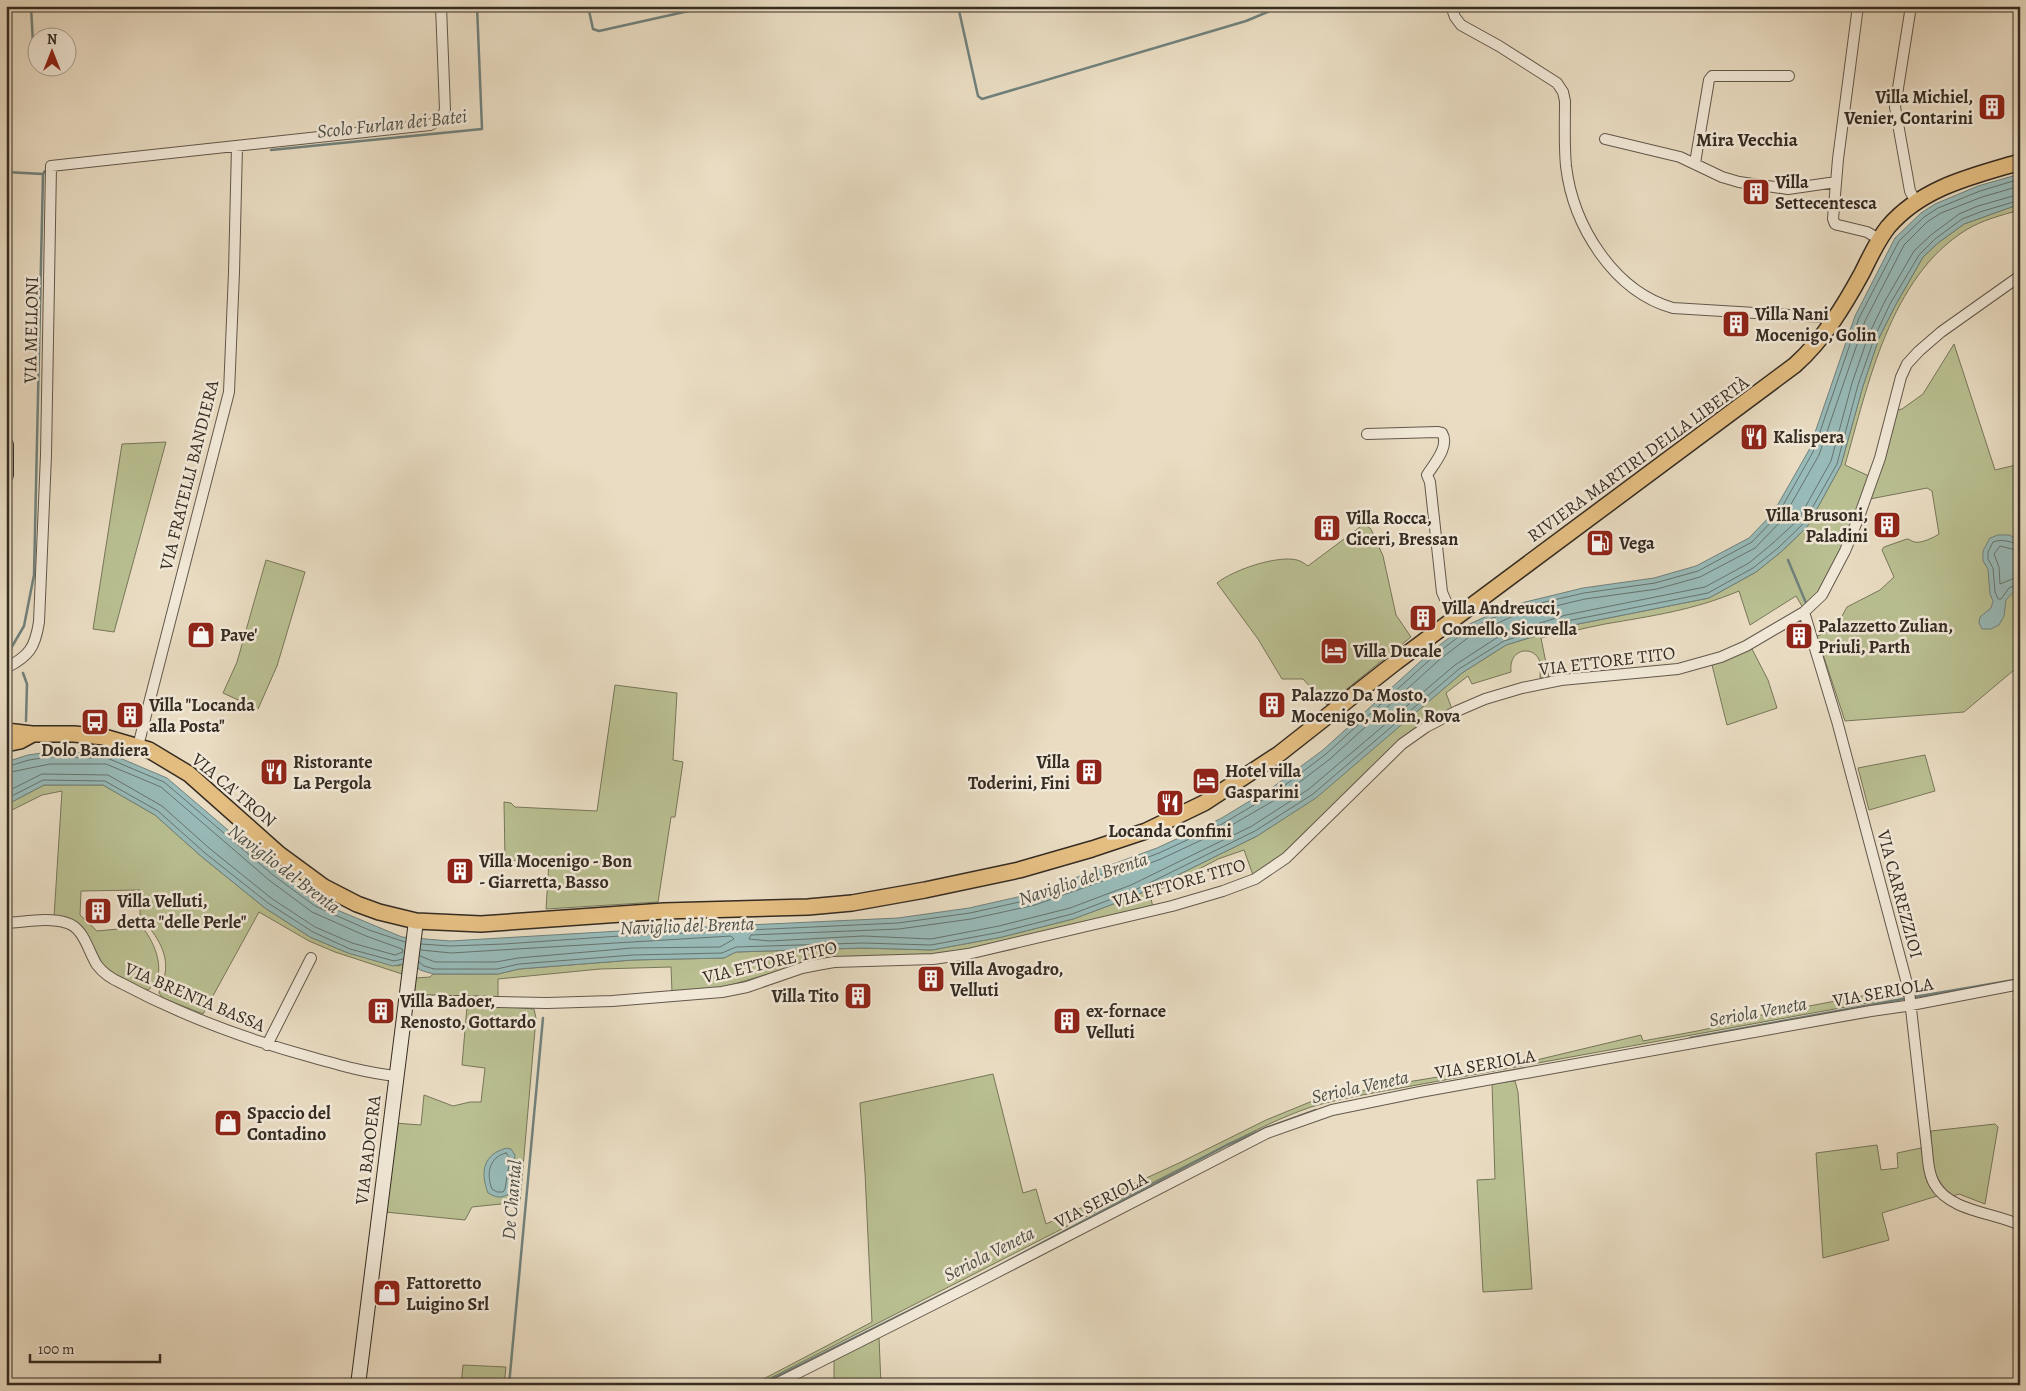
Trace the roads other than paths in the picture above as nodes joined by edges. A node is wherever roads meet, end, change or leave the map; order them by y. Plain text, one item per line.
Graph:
1 (441, 6) edge
2 (1451, 6) edge
3 (1858, 6) edge
4 (1911, 6) edge
5 (1789, 76) dead end
6 (1605, 138) dead end
7 (237, 146) junction
8 (2020, 162) edge
9 (1694, 164) junction
10 (1836, 182) junction
11 (1916, 202) junction
12 (1879, 239) junction
13 (2020, 276) edge
14 (1832, 322) junction
15 (1367, 434) dead end
16 (6, 445) edge
17 (6, 475) edge
18 (1804, 612) junction
19 (1456, 617) junction
20 (6, 668) edge
21 (8, 734) edge
22 (138, 746) junction
23 (416, 921) junction
24 (6, 923) edge
25 (311, 958) dead end
26 (2020, 984) edge
27 (406, 1000) junction
28 (1910, 1000) junction
29 (267, 1045) junction
30 (396, 1076) junction
31 (2020, 1225) edge
32 (358, 1385) edge
33 (774, 1385) edge

1 - 7 street
2 - 14 street
3 - 10 street
4 - 11 street
5 - 9 street
6 - 9 street
7 - 20 street, VIA MELLONI
7 - 22 street, VIA FRATELLI BANDIERA
8 - 11 main road, RIVIERA MARTIRI DELLA LIBERTÀ
9 - 10 street
10 - 12 street
11 - 12 main road, RIVIERA MARTIRI DELLA LIBERTÀ
12 - 14 main road, RIVIERA MARTIRI DELLA LIBERTÀ
13 - 18 street, VIA ETTORE TITO
14 - 19 main road, RIVIERA MARTIRI DELLA LIBERTÀ
15 - 19 street
16 - 17 main road
18 - 27 street, VIA ETTORE TITO
18 - 28 street, VIA CARREZZIOI
19 - 23 main road, RIVIERA MARTIRI DELLA LIBERTÀ
21 - 22 main road, VIA CA' TRON
22 - 23 main road, VIA CA' TRON
23 - 27 main road, VIA BADOERA
24 - 29 street, VIA BRENTA BASSA
25 - 29 street
26 - 28 street, VIA SERIOLA
27 - 30 main road, VIA BADOERA
28 - 31 street, VIA CARREZZIOI
28 - 33 street, VIA SERIOLA
29 - 30 street, VIA BRENTA BASSA
30 - 32 main road, VIA BADOERA

